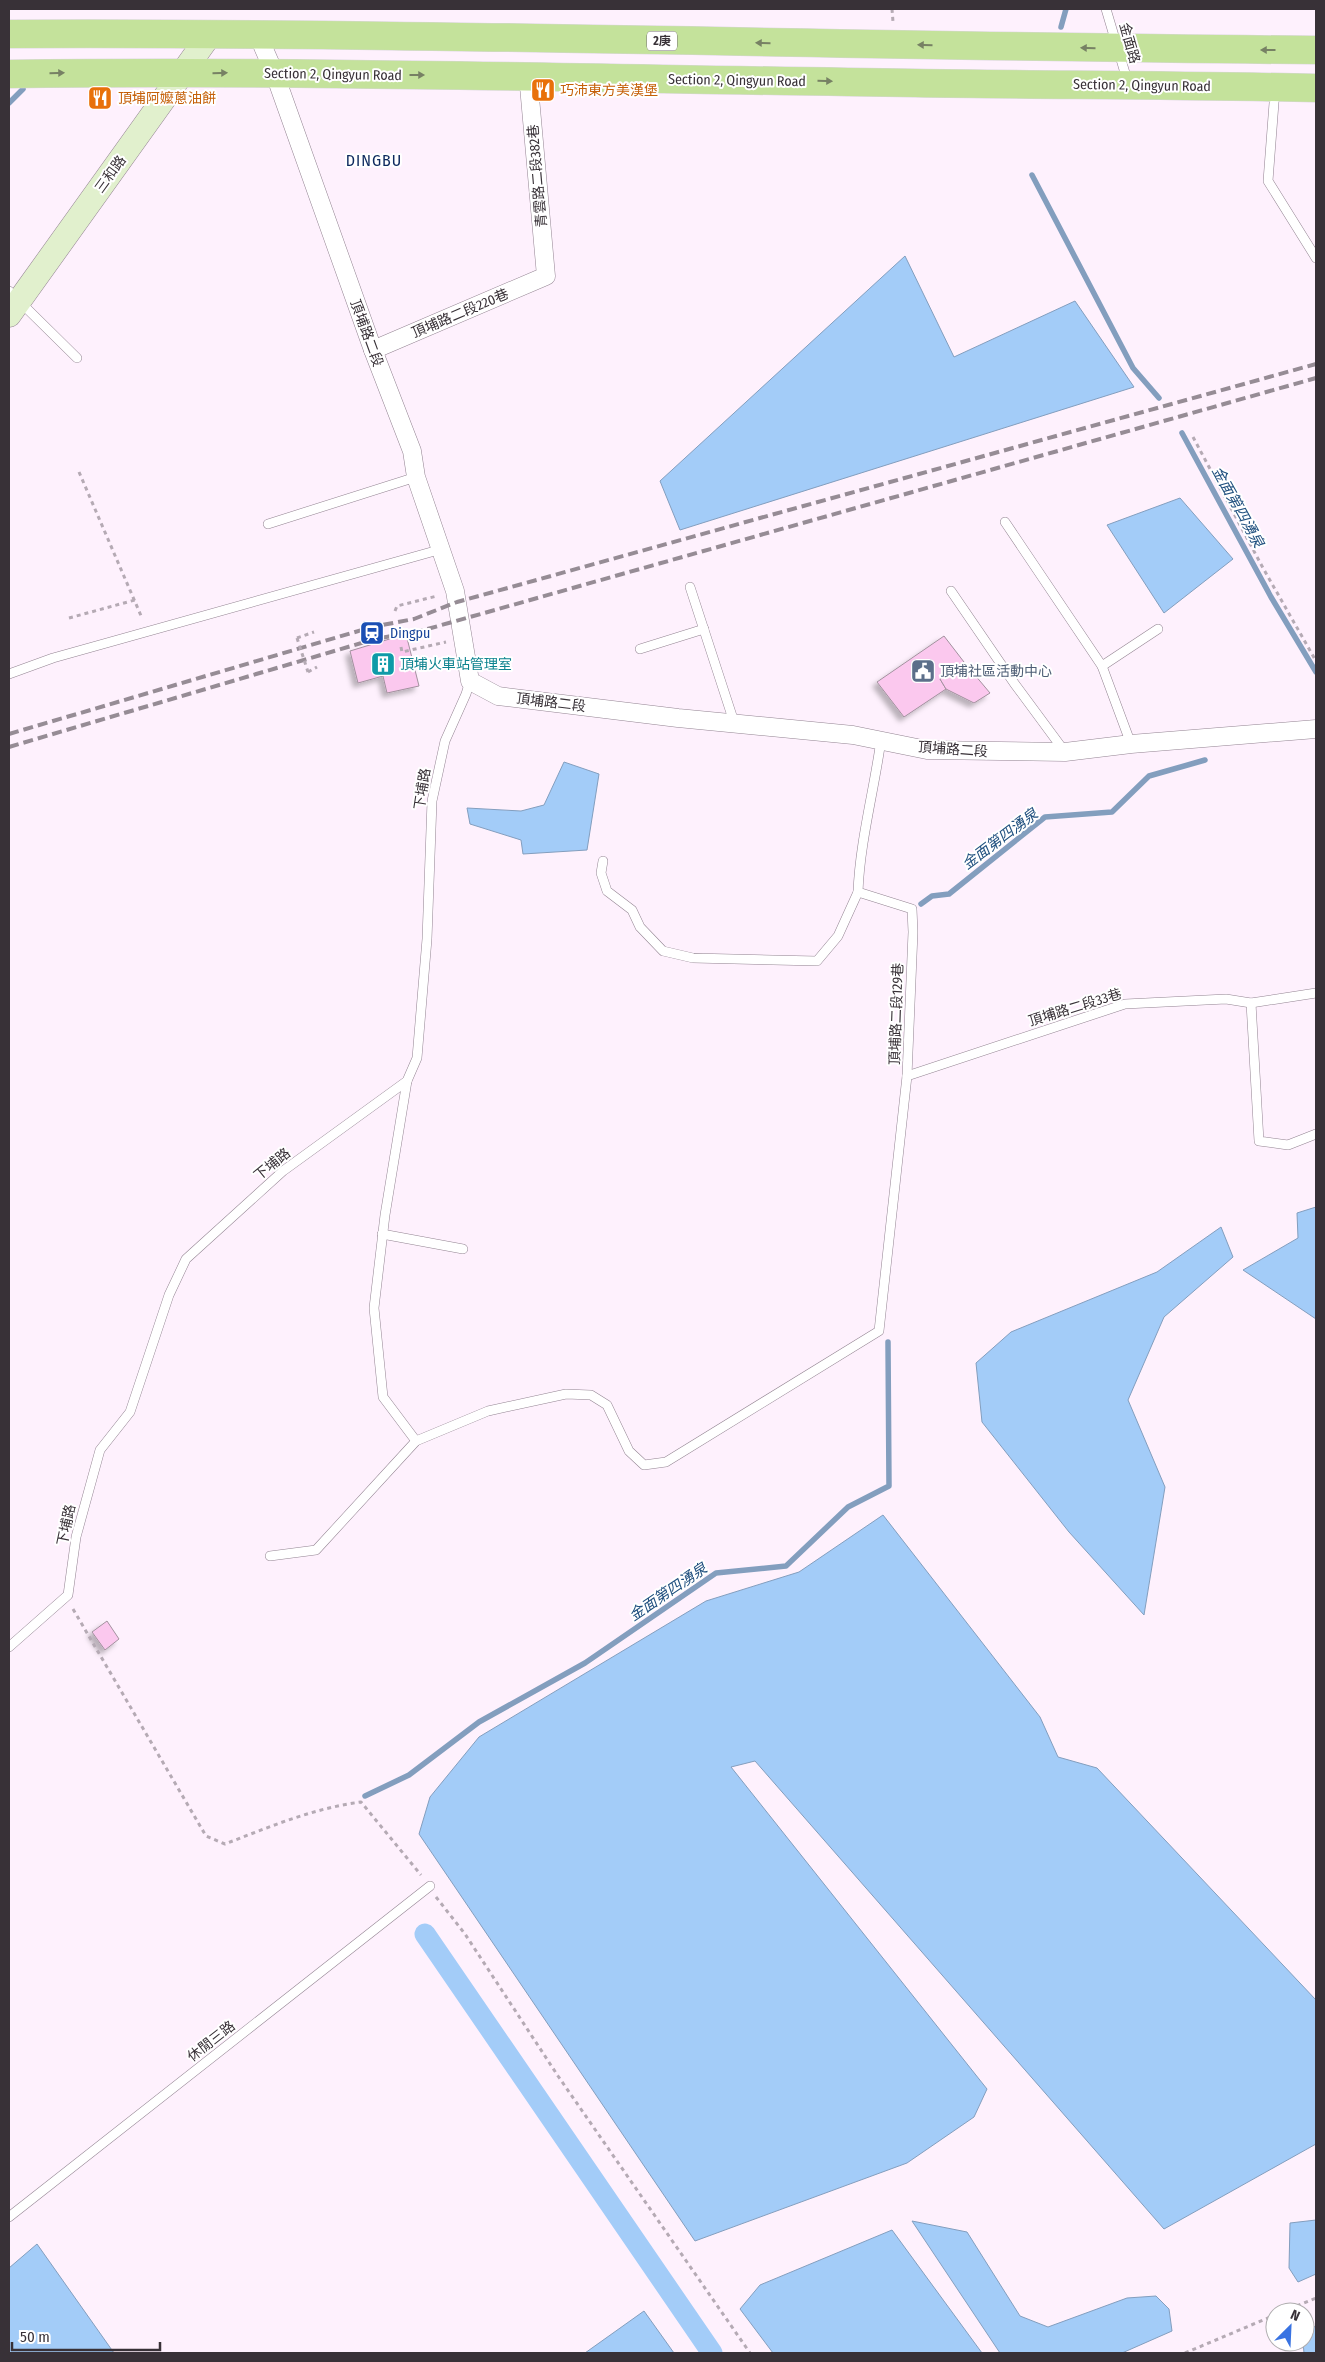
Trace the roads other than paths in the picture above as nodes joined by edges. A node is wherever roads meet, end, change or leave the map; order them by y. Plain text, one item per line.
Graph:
1 (1106, 9) edge
2 (211, 33) junction
3 (257, 33) junction
4 (9, 34) edge
5 (1118, 49) junction
6 (1316, 50) edge
7 (274, 72) junction
8 (9, 74) edge
9 (182, 74) junction
10 (528, 75) junction
11 (1128, 84) junction
12 (1275, 87) junction
13 (1316, 88) edge
14 (1316, 258) edge
15 (546, 276) joint
16 (12, 302) edge
17 (373, 350) junction
18 (77, 358) dead end
19 (416, 477) junction
20 (1005, 522) dead end
21 (268, 524) dead end
22 (442, 549) junction
23 (690, 587) dead end
24 (952, 591) dead end
25 (1158, 628) dead end
26 (704, 629) junction
27 (640, 649) dead end
28 (1102, 666) junction
29 (9, 674) edge
30 (470, 681) junction
31 (734, 722) junction
32 (1316, 729) edge
33 (881, 740) junction
34 (1131, 744) junction
35 (1066, 752) junction
36 (603, 861) dead end
37 (858, 892) junction
38 (1316, 992) edge
39 (1251, 1003) junction
40 (907, 1076) junction
41 (407, 1081) junction
42 (1316, 1134) edge
43 (382, 1234) junction
44 (463, 1249) dead end
45 (416, 1441) junction
46 (270, 1556) dead end
47 (9, 1647) edge
48 (430, 1886) road end
49 (9, 2217) edge

1 - 5 lane, 金面路
2 - 3 main road, 2庚
2 - 4 main road, 2庚
2 - 9 main road, 三和路
5 -> 3 main road, 2庚
3 - 7 street, 頂埔路二段
6 -> 5 main road, 2庚
5 - 11 lane, 金面路
9 -> 7 main road, Section 2, Qingyun Road
7 -> 10 main road, Section 2, Qingyun Road
7 - 17 street, 頂埔路二段
8 -> 9 main road, Section 2, Qingyun Road
9 - 16 main road, 三和路
10 -> 11 main road, Section 2, Qingyun Road
10 - 15 street, 青雲路二段382巷
11 - 12 main road, Section 2, Qingyun Road
12 - 13 main road, Section 2, Qingyun Road
12 - 14 lane
15 - 17 street, 頂埔路二段220巷
16 - 18 lane
17 - 19 street, 頂埔路二段
19 - 21 lane
19 - 22 street, 頂埔路二段
20 - 28 lane
22 - 29 lane
22 - 30 street, 頂埔路二段
23 - 26 lane
24 - 35 lane
25 - 28 lane
26 - 27 lane
26 - 31 lane
28 - 34 lane
30 - 31 street, 頂埔路二段
30 - 41 lane, 下埔路
31 - 33 street, 頂埔路二段
32 - 34 street, 頂埔路二段
33 - 35 street, 頂埔路二段
33 - 37 lane
34 - 35 street, 頂埔路二段
36 - 37 lane
37 - 40 lane, 頂埔路二段129巷
38 - 39 lane, 頂埔路二段33巷
39 - 40 lane, 頂埔路二段33巷
39 - 42 lane
40 - 45 lane, 頂埔路二段129巷
41 - 43 lane
41 - 47 lane, 下埔路
43 - 44 lane
43 - 45 lane
45 - 46 lane
48 - 49 lane, 休閒三路

